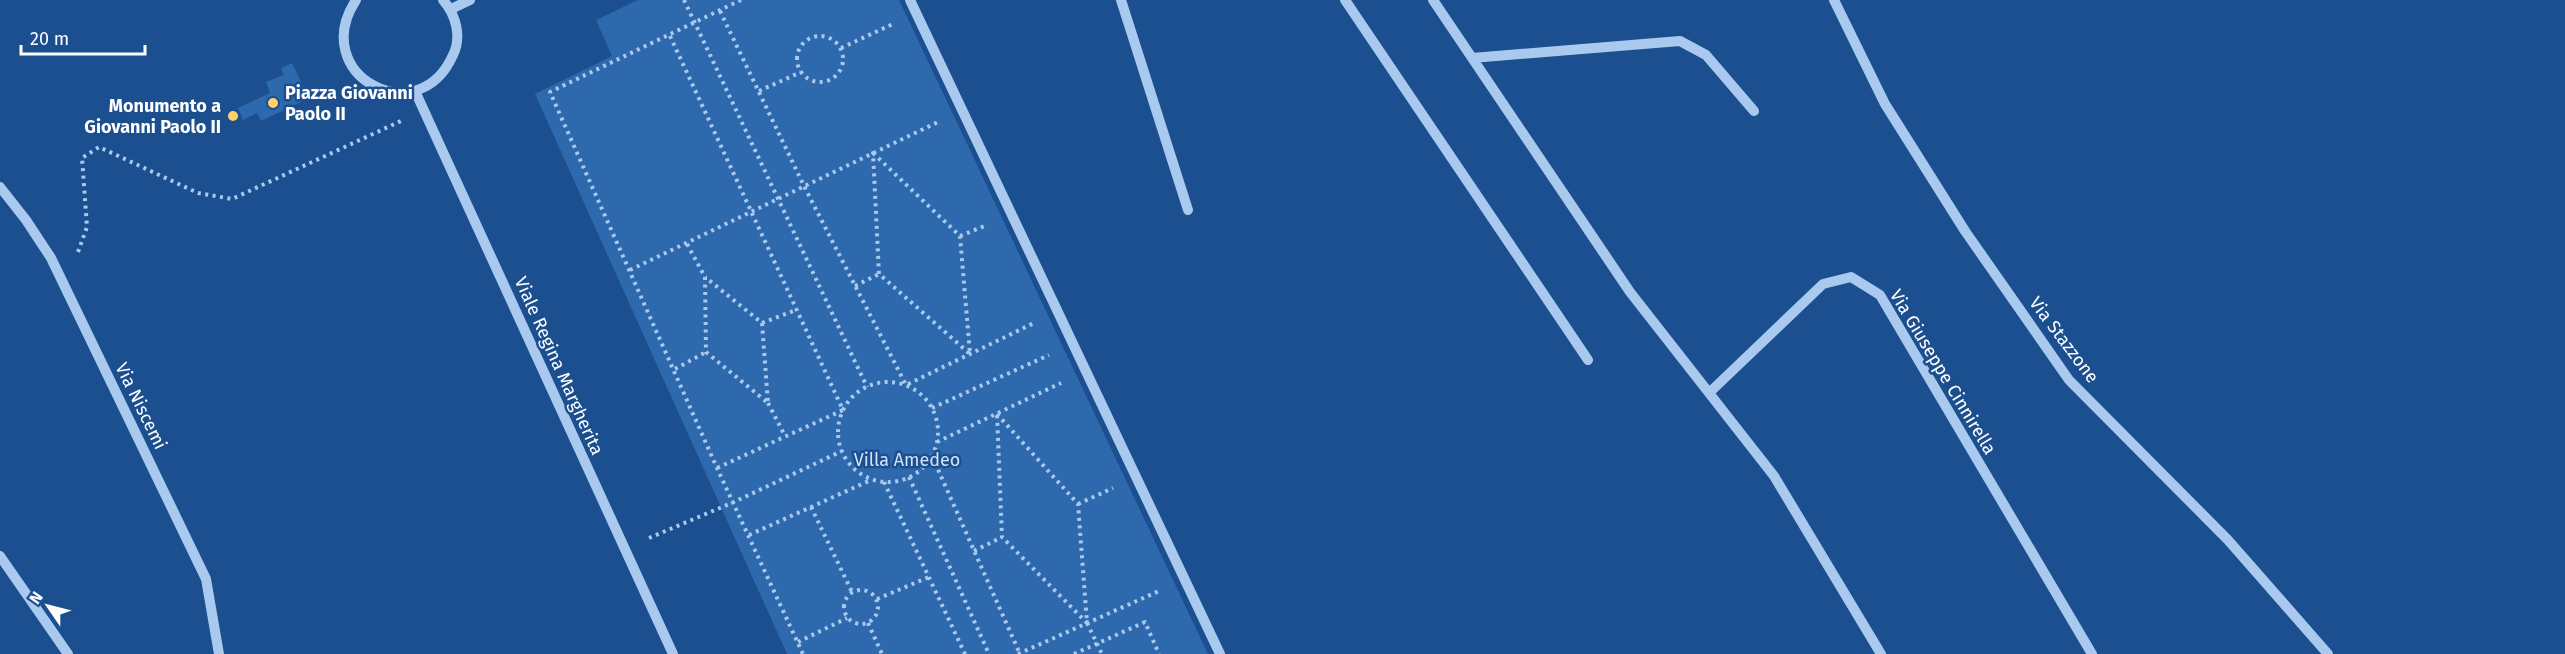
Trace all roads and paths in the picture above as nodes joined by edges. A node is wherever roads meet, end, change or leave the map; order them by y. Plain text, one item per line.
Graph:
1 (341, 0) edge
2 (356, 0) edge
3 (443, 0) edge
4 (470, 0) edge
5 (684, 0) edge
6 (741, 0) edge
7 (910, 0) edge
8 (1121, 0) edge
9 (1345, 0) edge
10 (1433, 0) edge
11 (1834, 0) edge
12 (451, 9) junction
13 (720, 10) junction
14 (347, 13) junction
15 (695, 23) junction
16 (894, 24) dead end
17 (670, 36) junction
18 (840, 48) junction
19 (1472, 58) junction
20 (801, 72) junction
21 (416, 91) junction
22 (759, 91) junction
23 (424, 111) junction
24 (1754, 111) dead end
25 (941, 121) dead end
26 (873, 153) junction
27 (804, 186) junction
28 (0, 187) edge
29 (779, 198) junction
30 (1188, 210) dead end
31 (751, 212) junction
32 (991, 224) dead end
33 (960, 236) junction
34 (687, 244) junction
35 (630, 270) junction
36 (879, 274) junction
37 (60, 276) junction
38 (705, 277) junction
39 (855, 286) junction
40 (796, 310) junction
41 (1037, 321) dead end
42 (762, 323) junction
43 (706, 352) junction
44 (1053, 353) dead end
45 (970, 354) junction
46 (1588, 360) dead end
47 (675, 369) junction
48 (1066, 381) dead end
49 (906, 385) junction
50 (867, 387) junction
51 (1709, 393) junction
52 (768, 403) junction
53 (932, 408) junction
54 (843, 410) junction
55 (997, 414) junction
56 (785, 436) junction
57 (937, 442) junction
58 (842, 451) junction
59 (932, 456) junction
60 (717, 468) junction
61 (909, 477) junction
62 (871, 480) junction
63 (884, 482) junction
64 (1114, 487) dead end
65 (734, 502) junction
66 (1078, 504) junction
67 (811, 507) junction
68 (749, 536) junction
69 (1002, 537) junction
70 (624, 549) junction
71 (974, 551) junction
72 (0, 556) edge
73 (929, 577) junction
74 (1160, 591) dead end
75 (852, 592) junction
76 (877, 599) junction
77 (847, 618) junction
78 (868, 623) junction
79 (1087, 623) junction
80 (798, 642) junction
81 (1096, 643) junction
82 (68, 654) edge
83 (219, 654) edge
84 (673, 654) edge
85 (803, 654) edge
86 (882, 654) edge
87 (965, 654) edge
88 (989, 654) edge
89 (1019, 654) edge
90 (1074, 654) edge
91 (1102, 654) edge
92 (1159, 654) edge
93 (1220, 654) edge
94 (1881, 654) edge
95 (2092, 654) edge
96 (2328, 654) edge

1 - 14 street
2 - 14 street
3 - 12 street
4 - 12 street
5 - 15 path
6 - 13 path
7 - 93 street
8 - 30 street
9 - 46 street
10 - 19 street
11 - 96 street, Via Stazzone
12 - 21 street
13 - 15 path
13 - 22 path
14 - 21 street
15 - 17 path
15 - 29 path
16 - 18 path
17 - 31 path
17 - 35 path
18 - 20 path
18 - 20 path
19 - 24 street
19 - 51 street
20 - 22 path
21 - 23 street, Viale Regina Margherita
22 - 27 path
23 - 37 path
23 - 70 street, Viale Regina Margherita
25 - 26 path
26 - 27 path
26 - 33 path
26 - 36 path
27 - 29 path
27 - 39 path
28 - 37 street, Via Niscemi
29 - 31 path
29 - 50 path
31 - 34 path
31 - 40 path
32 - 33 path
33 - 45 path
34 - 35 path
34 - 38 path
35 - 47 path
36 - 39 path
36 - 45 path
37 - 83 street, Via Niscemi
38 - 42 path
38 - 43 path
39 - 49 path
40 - 42 path
40 - 54 path
41 - 45 path
42 - 52 path
43 - 47 path
43 - 52 path
44 - 53 path
45 - 49 path
47 - 60 path
48 - 55 path
49 - 50 path
49 - 53 path
50 - 54 path
51 - 94 street
51 - 95 street, Via Giuseppe Cinnirella
52 - 56 path
53 - 57 path
54 - 56 path
54 - 58 path
55 - 57 path
55 - 66 path
55 - 69 path
56 - 60 path
57 - 59 path
58 - 62 path
58 - 65 path
59 - 61 path
59 - 71 path
60 - 65 path
61 - 63 path
61 - 88 path
62 - 63 path
62 - 67 path
63 - 73 path
64 - 66 path
65 - 68 path
65 - 70 path
66 - 79 path
67 - 68 path
67 - 75 path
68 - 80 path
69 - 71 path
69 - 79 path
70 - 84 street, Viale Regina Margherita
71 - 89 path
72 - 82 street
73 - 76 path
73 - 87 path
74 - 79 path
75 - 76 path
75 - 77 path
76 - 78 path
77 - 78 path
77 - 80 path
78 - 86 path
79 - 81 path
79 - 89 path
80 - 85 path
81 - 90 path
81 - 91 path
81 - 92 path

